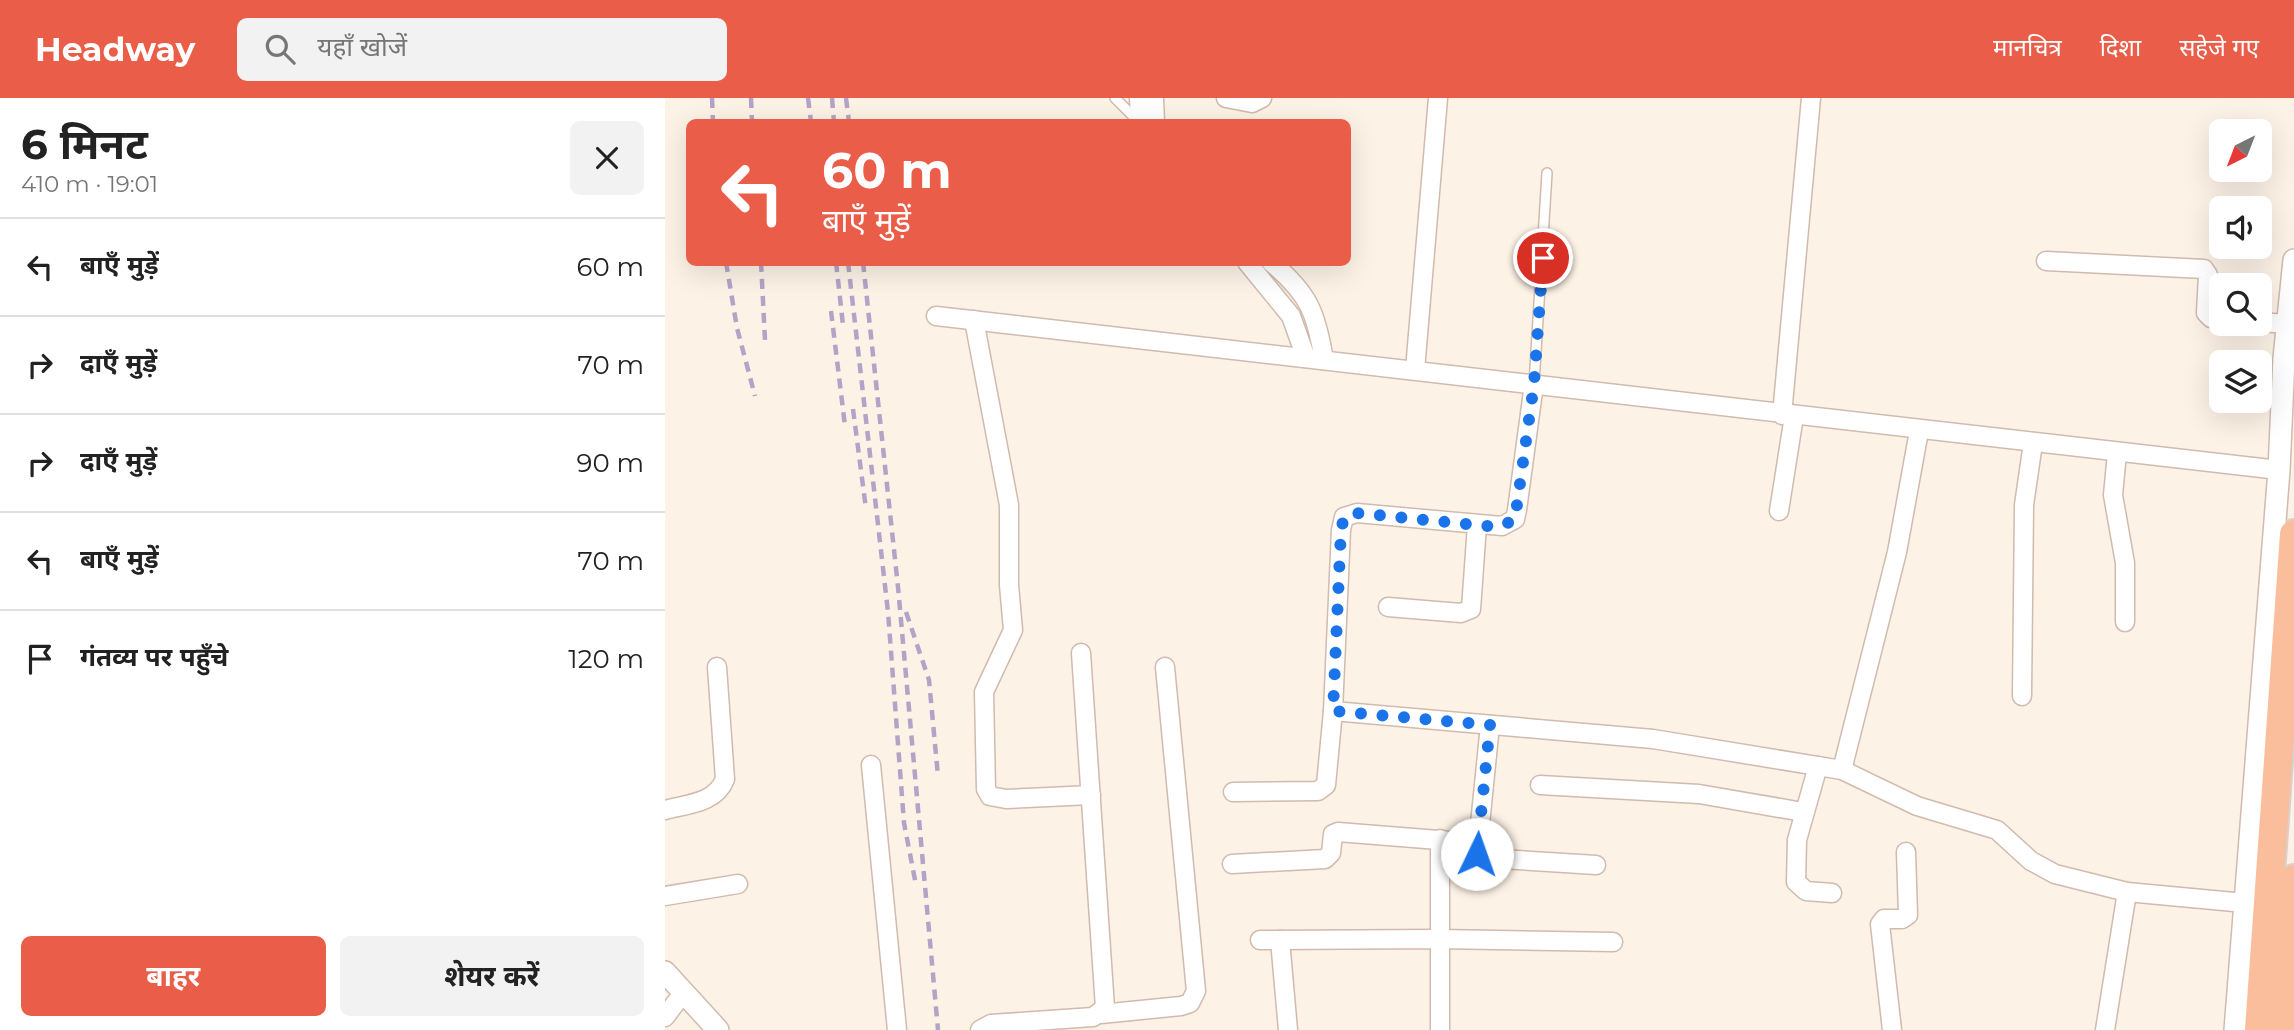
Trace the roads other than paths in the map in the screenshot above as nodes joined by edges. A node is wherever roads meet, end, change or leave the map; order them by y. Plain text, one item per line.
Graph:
1 (1115, 98) edge
2 (1139, 98) edge
3 (1154, 98) edge
4 (1226, 98) edge
5 (1262, 98) edge
6 (1439, 98) edge
7 (1811, 98) edge
8 (1137, 119) edge
9 (1140, 119) edge
10 (1155, 119) edge
11 (1547, 173) dead end
12 (2294, 260) edge
13 (2046, 261) dead end
14 (1250, 266) edge
15 (1276, 266) edge
16 (2209, 275) edge
17 (2209, 275) edge
18 (936, 316) dead end
19 (2209, 316) edge
20 (974, 320) junction
21 (2272, 323) edge
22 (2287, 324) junction
23 (1315, 359) junction
24 (1415, 370) junction
25 (1534, 384) junction
26 (1788, 416) junction
27 (1919, 431) junction
28 (2033, 443) junction
29 (2117, 453) junction
30 (2279, 470) junction
31 (1779, 511) dead end
32 (1477, 525) junction
33 (2294, 534) edge
34 (1388, 607) dead end
35 (2125, 622) dead end
36 (1081, 653) dead end
37 (717, 667) dead end
38 (1165, 667) dead end
39 (2022, 696) dead end
40 (1333, 711) junction
41 (1490, 725) junction
42 (871, 765) dead end
43 (1818, 766) junction
44 (1842, 770) junction
45 (1540, 785) dead end
46 (1233, 792) dead end
47 (1091, 795) junction
48 (665, 810) edge
49 (1803, 812) junction
50 (1440, 839) junction
51 (1476, 843) junction
52 (1906, 852) dead end
53 (1232, 863) dead end
54 (1596, 865) dead end
55 (2294, 879) edge
56 (738, 884) dead end
57 (2127, 892) junction
58 (1832, 893) dead end
59 (665, 896) edge
60 (2245, 903) junction
61 (1438, 939) junction
62 (1260, 940) dead end
63 (1280, 940) junction
64 (1613, 942) dead end
65 (665, 972) edge
66 (683, 993) junction
67 (1101, 1014) junction
68 (665, 1017) edge
69 (718, 1030) edge
70 (897, 1030) edge
71 (979, 1030) edge
72 (1288, 1030) edge
73 (1440, 1030) edge
74 (1892, 1030) edge
75 (2105, 1030) edge
76 (2235, 1030) edge
77 (2259, 1030) edge
78 (2283, 1030) edge

1 - 8 lane
2 - 9 street
3 - 10 street
4 - 5 street
6 - 24 street
7 - 26 street
11 - 25 lane
12 - 22 street
13 - 17 street
14 - 23 street
15 - 23 street
16 - 19 street
18 - 20 street
20 - 23 street
20 - 47 street
21 - 22 street
22 - 30 street
23 - 24 street
24 - 25 street
25 - 26 street
25 - 32 street
26 - 27 street
26 - 31 street
27 - 28 street
27 - 44 street
28 - 29 street
28 - 39 street
29 - 30 street
29 - 35 street
30 - 60 street
32 - 34 street
32 - 40 street
33 - 77 highway
36 - 47 street
37 - 48 street
38 - 67 street
40 - 41 street
40 - 46 street
41 - 43 street
41 - 51 street
42 - 70 street
43 - 44 street
43 - 49 street
44 - 57 street
45 - 49 street
47 - 67 street
49 - 58 street
50 - 51 street
50 - 53 street
50 - 61 street
51 - 54 street
52 - 74 street
55 - 78 highway
56 - 59 street
57 - 60 street
57 - 75 street
60 - 76 street
61 - 63 street
61 - 64 street
61 - 73 street
62 - 63 street
63 - 72 street
65 - 66 street
66 - 68 street
66 - 69 street
67 - 71 street

